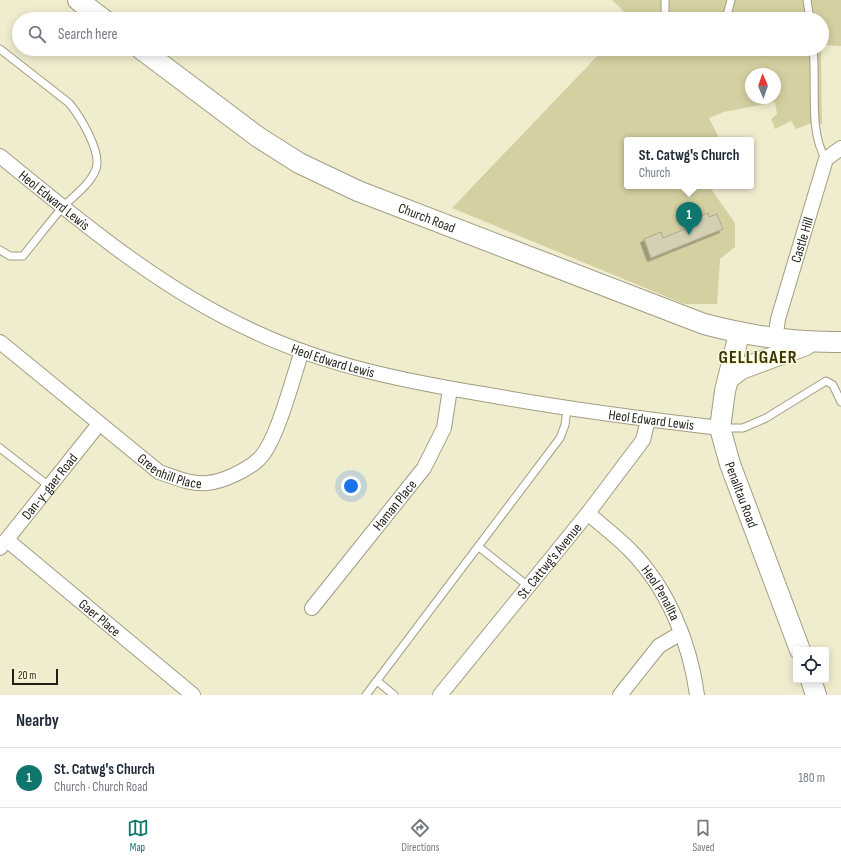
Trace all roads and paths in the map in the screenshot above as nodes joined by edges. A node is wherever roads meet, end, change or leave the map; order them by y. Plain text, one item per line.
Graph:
1 (78, 0) edge
2 (665, 0) edge
3 (731, 0) edge
4 (808, 0) edge
5 (94, 12) edge
6 (665, 12) edge
7 (728, 12) edge
8 (809, 12) edge
9 (0, 49) edge
10 (150, 56) edge
11 (814, 56) edge
12 (841, 148) edge
13 (0, 156) edge
14 (826, 159) junction
15 (63, 207) junction
16 (0, 250) edge
17 (739, 334) junction
18 (775, 340) junction
19 (0, 342) edge
20 (841, 342) edge
21 (814, 343) junction
22 (302, 351) junction
23 (728, 379) junction
24 (450, 389) junction
25 (841, 402) edge
26 (568, 409) junction
27 (648, 420) junction
28 (99, 424) junction
29 (720, 428) junction
30 (0, 448) edge
31 (49, 486) junction
32 (588, 513) junction
33 (4, 544) edge
34 (479, 547) junction
35 (528, 586) junction
36 (312, 608) dead end
37 (681, 633) junction
38 (799, 647) edge
39 (377, 681) junction
40 (812, 683) edge
41 (193, 695) edge
42 (366, 695) edge
43 (394, 695) edge
44 (440, 695) edge
45 (620, 695) edge
46 (697, 695) edge
47 (816, 695) edge

1 - 5 main road
2 - 6 lane
3 - 7 lane
4 - 8 lane
9 - 15 lane
10 - 17 main road, Church Road
11 - 14 lane
12 - 14 street
13 - 15 street, Heol Edward Lewis
14 - 18 street, Castle Hill
15 - 16 lane
15 - 22 street, Heol Edward Lewis
17 - 18 main road, Church Road
17 - 23 main road, Penalltau Road
18 - 21 main road, Church Road
19 - 28 street, Greenhill Place
20 - 21 main road
21 - 23 main road
22 - 24 street, Heol Edward Lewis
22 - 28 street, Greenhill Place
23 - 29 main road, Penalltau Road
24 - 26 street, Heol Edward Lewis
24 - 36 street, Haman Place
25 - 29 lane
26 - 27 street, Heol Edward Lewis
26 - 34 lane
27 - 29 street, Heol Edward Lewis
27 - 32 street, St. Cattwg's Avenue
28 - 31 street, Dan-y-gaer Road
29 - 38 main road, Penalltau Road
30 - 31 lane
31 - 33 street, Dan-y-gaer Road
32 - 35 street, St. Cattwg's Avenue
32 - 37 street, Heol Penallta
33 - 41 street, Gaer Place
34 - 35 lane
34 - 39 lane
35 - 44 street, St. Cattwg's Avenue
37 - 45 street
37 - 46 street, Heol Penallta
39 - 42 lane
39 - 43 lane
40 - 47 main road

